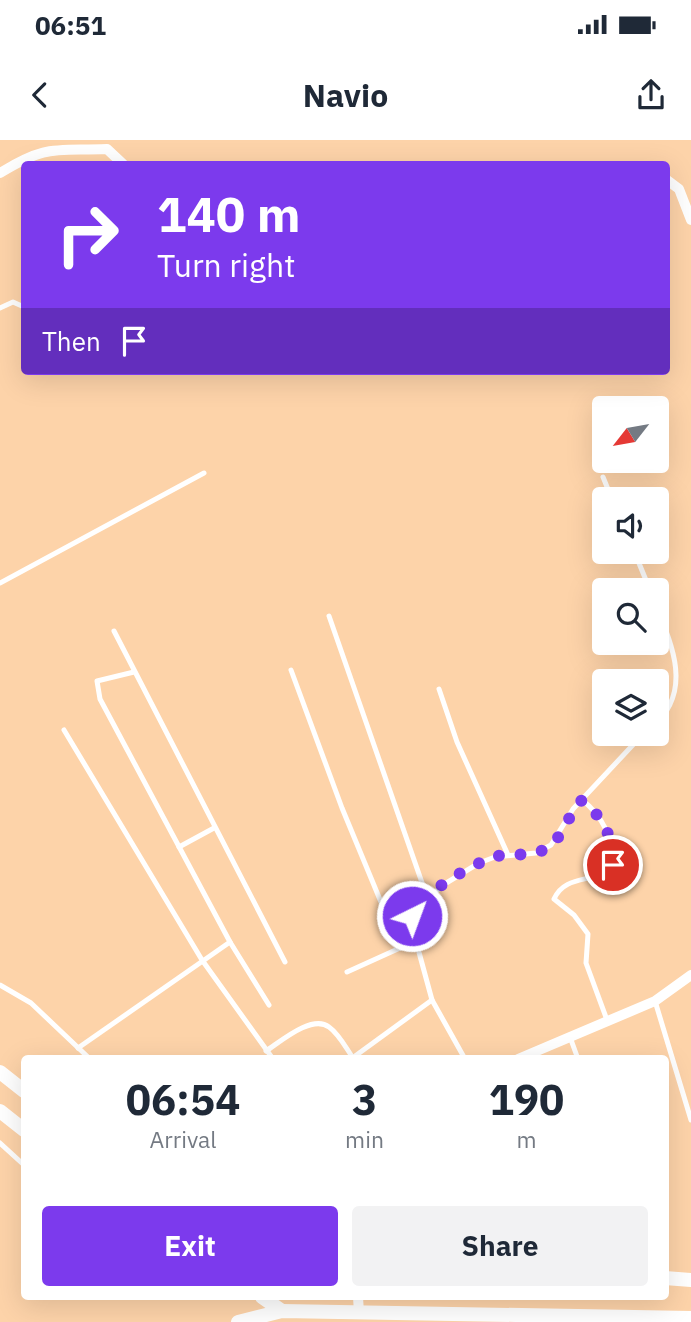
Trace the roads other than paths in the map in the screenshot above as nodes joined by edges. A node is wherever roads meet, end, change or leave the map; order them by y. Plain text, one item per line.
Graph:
1 (119, 161) edge
2 (0, 173) edge
3 (670, 182) edge
4 (691, 220) edge
5 (21, 306) edge
6 (0, 308) edge
7 (204, 473) dead end
8 (603, 477) dead end
9 (607, 487) edge
10 (0, 583) edge
11 (328, 616) dead end
12 (114, 631) dead end
13 (669, 638) edge
14 (291, 670) dead end
15 (134, 672) junction
16 (439, 689) dead end
17 (669, 709) edge
18 (64, 730) dead end
19 (630, 746) edge
20 (582, 800) junction
21 (214, 828) junction
22 (179, 847) junction
23 (508, 855) junction
24 (427, 897) junction
25 (230, 942) junction
26 (417, 945) junction
27 (400, 948) junction
28 (202, 960) junction
29 (285, 962) dead end
30 (347, 972) dead end
31 (691, 975) edge
32 (0, 985) edge
33 (432, 1000) junction
34 (655, 1001) junction
35 (269, 1004) dead end
36 (608, 1023) junction
37 (570, 1037) junction
38 (78, 1048) junction
39 (266, 1051) junction
40 (86, 1055) edge
41 (270, 1055) edge
42 (350, 1055) edge
43 (356, 1055) edge
44 (463, 1055) edge
45 (527, 1055) edge
46 (577, 1055) edge
47 (0, 1072) edge
48 (21, 1089) edge
49 (0, 1111) edge
50 (691, 1121) edge
51 (21, 1128) edge
52 (0, 1143) edge
53 (21, 1162) edge
54 (669, 1278) edge
55 (691, 1280) edge
56 (266, 1300) edge
57 (282, 1311) junction
58 (353, 1316) edge
59 (691, 1318) edge
60 (258, 1319) edge
61 (545, 1320) edge
62 (238, 1322) edge

1 - 2 street
3 - 4 street
5 - 6 lane
7 - 10 lane
8 - 9 lane
11 - 24 lane
12 - 15 lane
13 - 17 lane
14 - 27 lane
15 - 21 lane
15 - 22 lane
16 - 23 lane
18 - 28 lane
19 - 20 lane
20 - 23 lane
20 - 36 lane
21 - 22 lane
21 - 29 lane
22 - 25 lane
23 - 24 lane
24 - 26 lane
25 - 28 lane
25 - 35 lane
26 - 27 lane
26 - 33 lane
27 - 30 lane
28 - 38 lane
28 - 39 lane
31 - 34 street
32 - 38 lane
33 - 43 lane
33 - 44 lane
34 - 36 street
34 - 50 lane
36 - 37 street
37 - 45 street
37 - 46 lane
38 - 40 lane
39 - 41 lane
39 - 42 lane
47 - 48 street
49 - 51 street
52 - 53 lane
54 - 55 street
56 - 57 street
57 - 58 street
57 - 60 street
58 - 61 street
59 - 61 street
60 - 62 street

